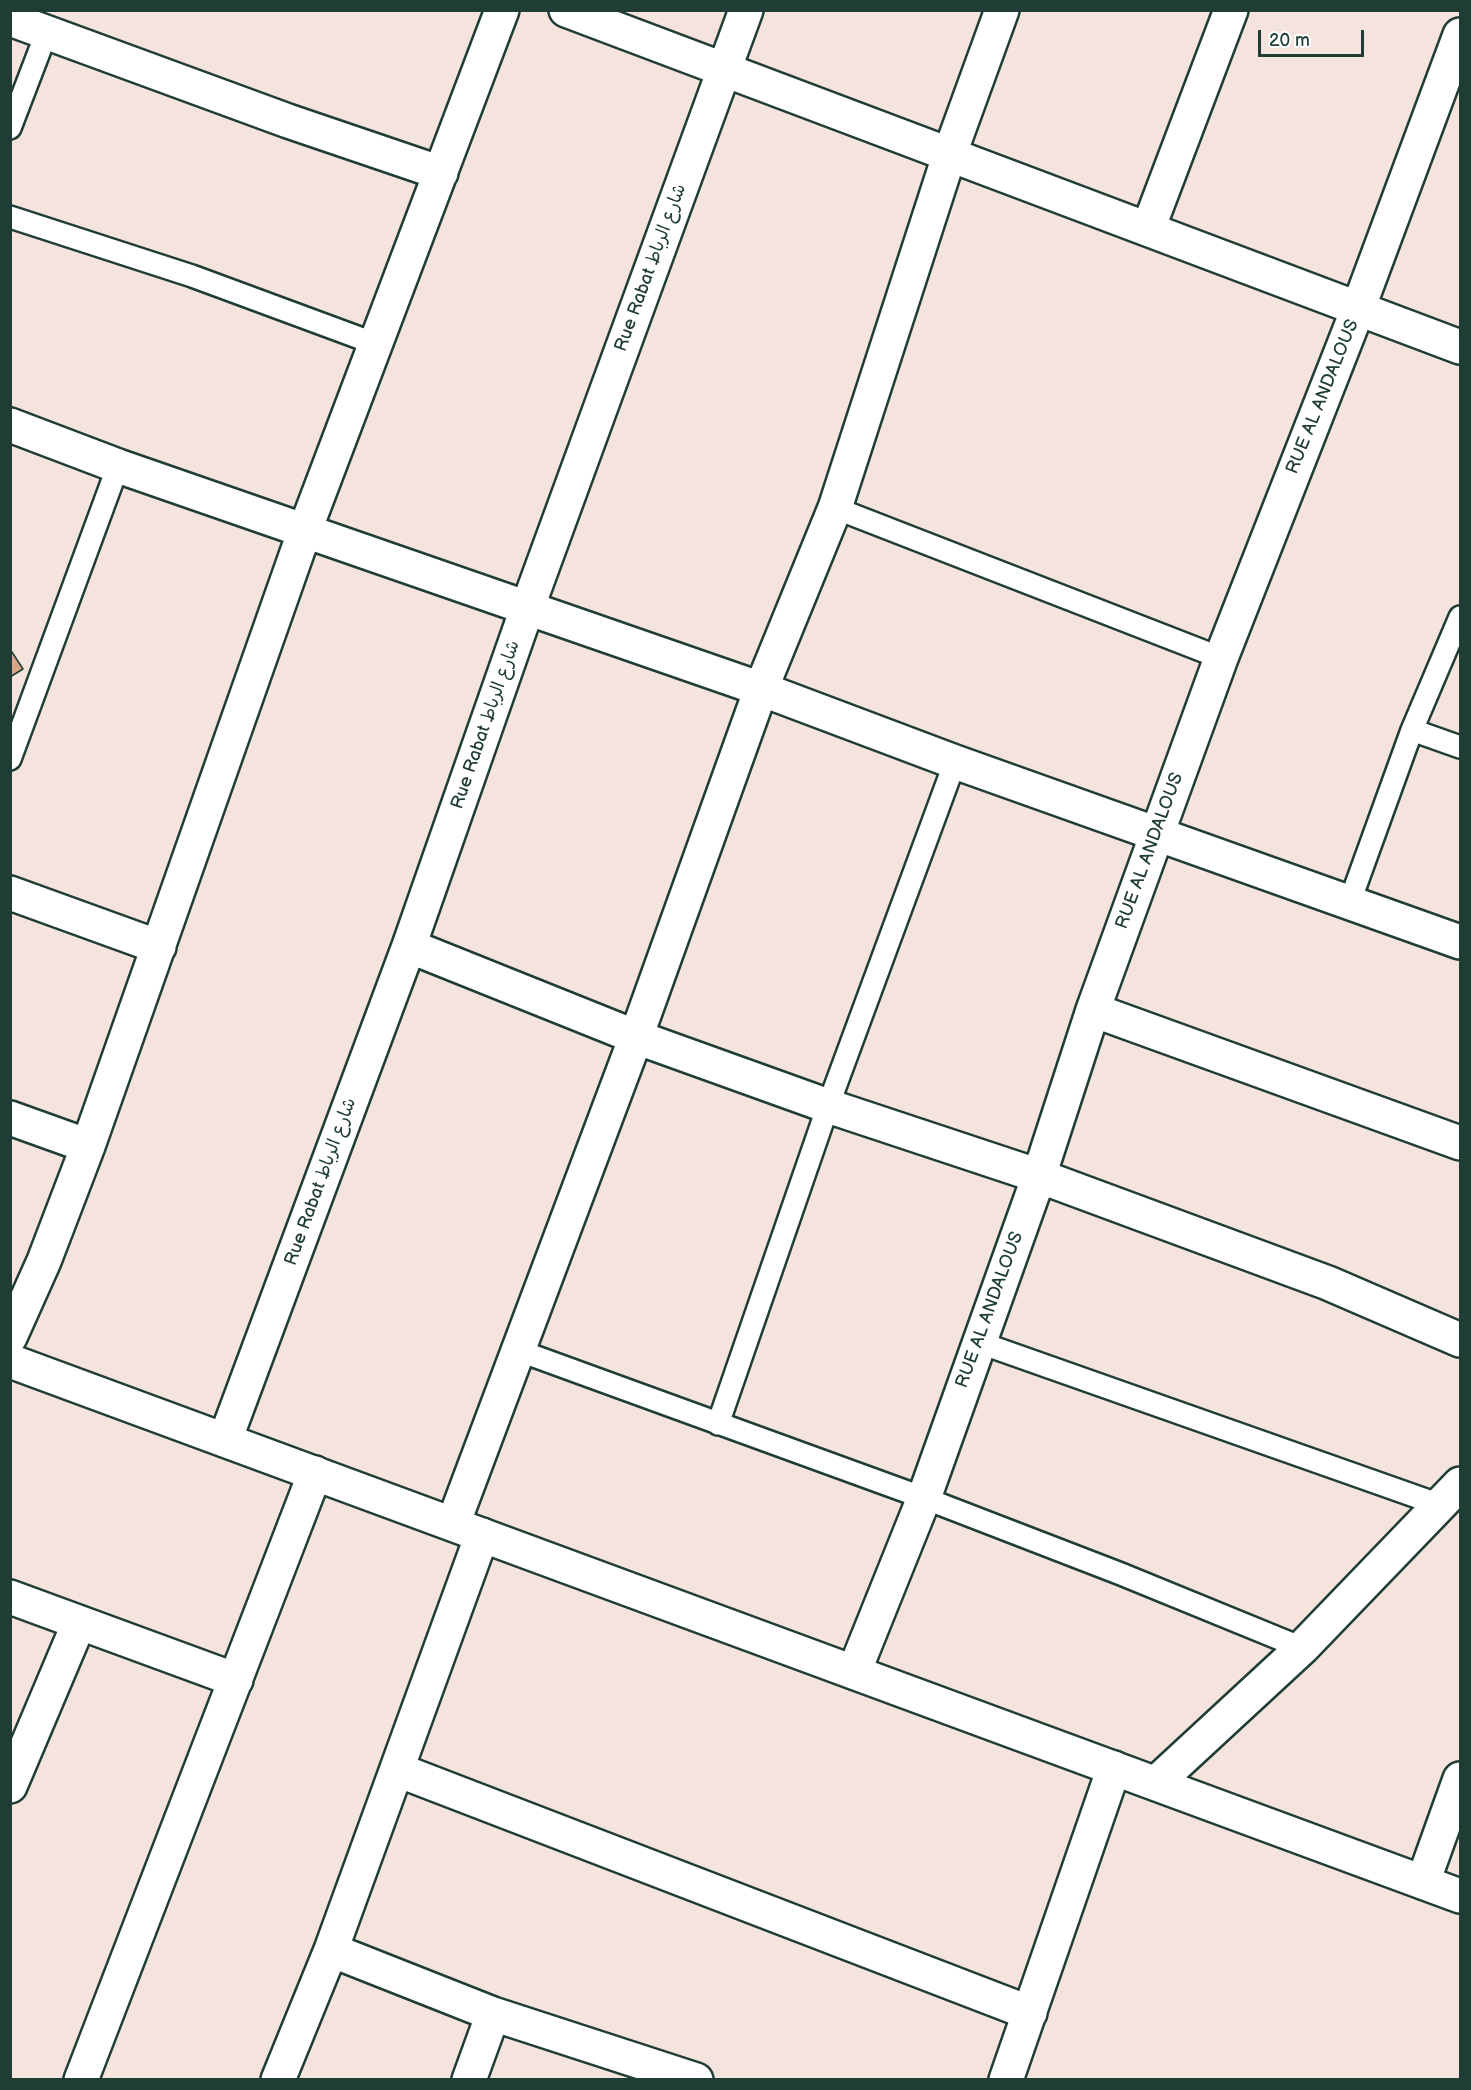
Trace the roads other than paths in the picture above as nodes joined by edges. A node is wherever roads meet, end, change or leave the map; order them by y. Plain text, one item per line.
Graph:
1 (502, 10) edge
2 (566, 10) edge
3 (746, 10) edge
4 (1002, 10) edge
5 (1231, 10) edge
6 (10, 19) edge
7 (46, 34) junction
8 (1461, 35) edge
9 (724, 71) junction
10 (1452, 90) edge
11 (10, 128) edge
12 (950, 153) junction
13 (441, 173) junction
14 (10, 217) edge
15 (1148, 229) junction
16 (1358, 309) junction
17 (376, 344) junction
18 (1461, 347) edge
19 (10, 425) edge
20 (118, 466) junction
21 (835, 508) junction
22 (305, 530) junction
23 (528, 606) junction
24 (1461, 617) edge
25 (1221, 658) junction
26 (761, 689) junction
27 (1412, 730) junction
28 (1461, 747) edge
29 (10, 759) edge
30 (955, 762) junction
31 (1156, 832) junction
32 (10, 893) edge
33 (1349, 904) junction
34 (1461, 942) edge
35 (409, 946) junction
36 (159, 947) junction
37 (1093, 1010) junction
38 (636, 1037) junction
39 (828, 1106) junction
40 (10, 1118) edge
41 (1461, 1143) edge
42 (88, 1146) junction
43 (1039, 1176) junction
44 (10, 1337) edge
45 (1461, 1340) edge
46 (978, 1342) junction
47 (520, 1351) junction
48 (10, 1361) edge
49 (718, 1424) junction
50 (225, 1440) junction
51 (315, 1473) junction
52 (1450, 1494) edge
53 (924, 1498) junction
54 (468, 1530) junction
55 (10, 1597) edge
56 (79, 1623) junction
57 (1302, 1648) junction
58 (854, 1672) junction
59 (236, 1680) junction
60 (1114, 1768) junction
61 (398, 1770) junction
62 (1461, 1779) edge
63 (1156, 1784) junction
64 (10, 1786) edge
65 (1424, 1882) junction
66 (1461, 1896) edge
67 (331, 1950) junction
68 (1030, 2013) junction
69 (493, 2014) junction
70 (81, 2079) edge
71 (278, 2079) edge
72 (468, 2079) edge
73 (696, 2079) edge
74 (1006, 2079) edge

1 - 13 street
2 - 9 street
3 - 9 street, Rue Rabat شارع الرباط
4 - 12 street
5 - 15 street
6 - 7 street
7 - 11 lane
7 - 13 street
8 - 10 street, RUE AL ANDALOUS
9 - 12 street
9 - 23 street, Rue Rabat شارع الرباط
10 - 16 street, RUE AL ANDALOUS
12 - 15 street
12 - 21 street
13 - 17 street
14 - 17 lane
15 - 16 street
16 - 18 street
16 - 25 street, RUE AL ANDALOUS
17 - 22 street
19 - 20 street
20 - 22 street
20 - 29 lane
21 - 25 lane
21 - 26 street
22 - 23 street
22 - 36 street
23 - 26 street
23 - 35 street, Rue Rabat شارع الرباط
24 - 27 lane
25 - 31 street, RUE AL ANDALOUS
26 - 30 street
26 - 38 street
27 - 28 lane
27 - 33 lane
30 - 31 street
30 - 39 lane
31 - 33 street
31 - 37 street, RUE AL ANDALOUS
32 - 36 street
33 - 34 street
35 - 38 street
35 - 50 street, Rue Rabat شارع الرباط
36 - 42 street
37 - 41 street
37 - 43 street, RUE AL ANDALOUS
38 - 39 street
38 - 47 street
39 - 43 street
39 - 49 lane
40 - 42 street
42 - 44 street
43 - 45 street
43 - 46 street, RUE AL ANDALOUS
46 - 52 lane
46 - 53 street, RUE AL ANDALOUS
47 - 49 lane
47 - 54 street
48 - 50 street
49 - 53 lane
50 - 51 street
51 - 54 street
51 - 59 street
52 - 57 street
53 - 57 lane
53 - 58 street, RUE AL ANDALOUS
54 - 58 street
54 - 61 street
55 - 56 street
56 - 59 street
56 - 64 street
57 - 63 street
58 - 60 street
59 - 70 street
60 - 63 street
60 - 68 street
61 - 67 street
61 - 68 street
62 - 65 street
63 - 65 street
65 - 66 street
67 - 69 street
67 - 71 street
68 - 74 street
69 - 72 street
69 - 73 street

